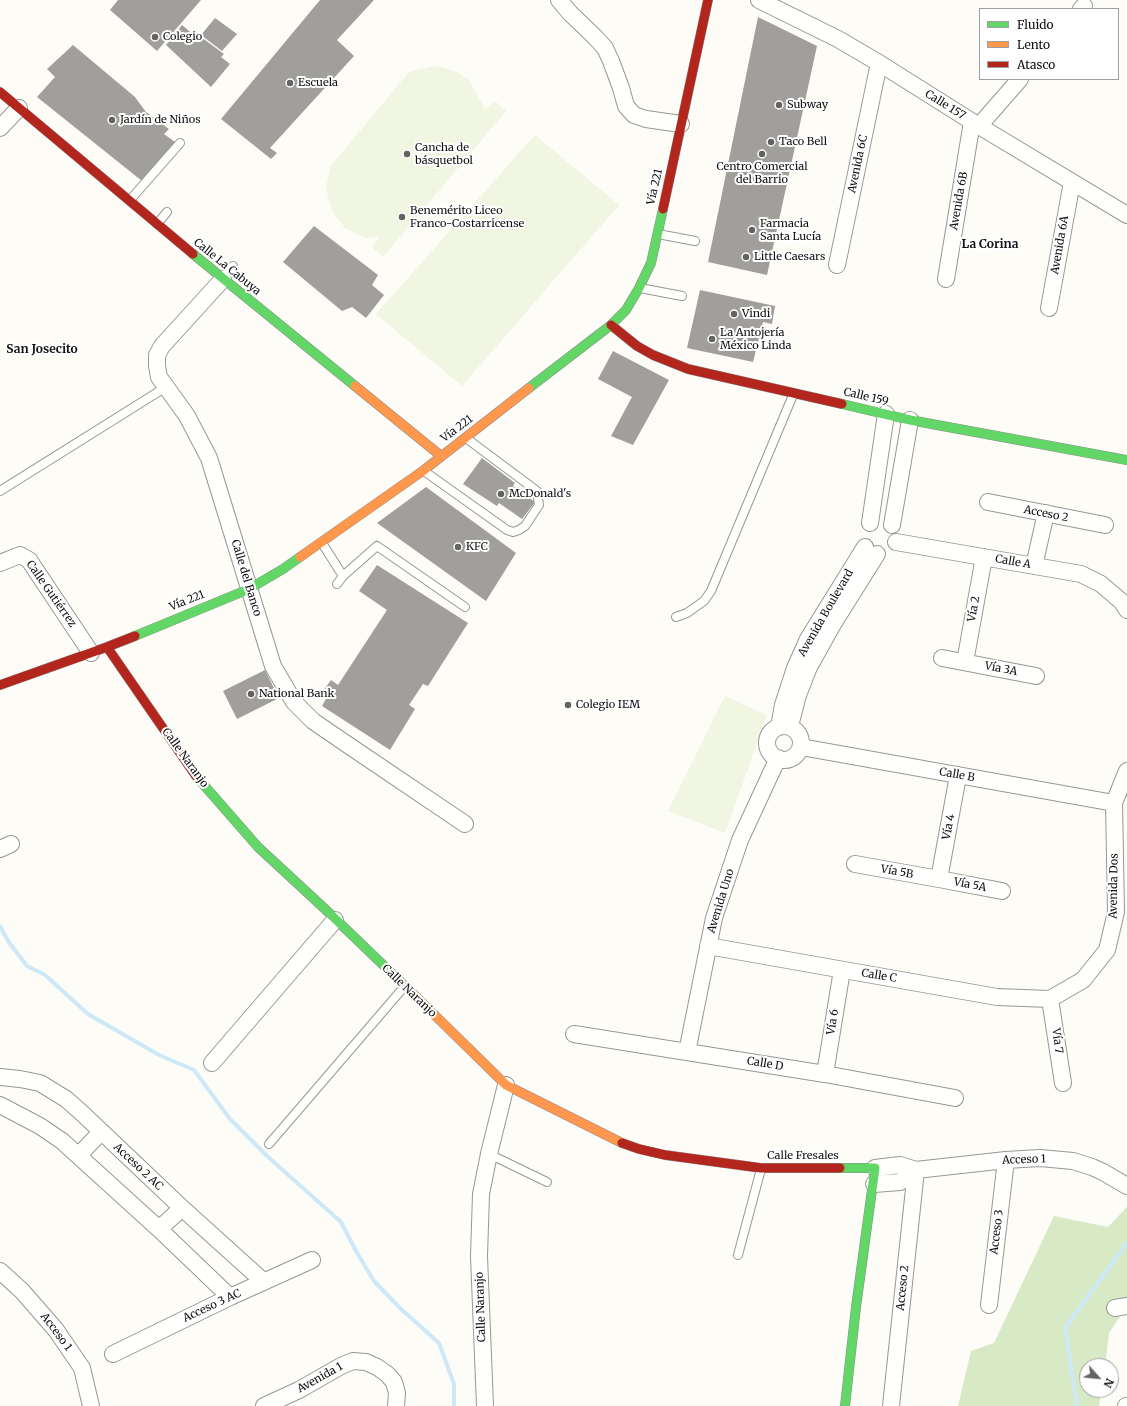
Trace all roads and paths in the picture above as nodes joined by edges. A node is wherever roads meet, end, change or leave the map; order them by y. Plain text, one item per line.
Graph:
1 (559, 0) edge
2 (708, 0) edge
3 (759, 0) edge
4 (879, 63) junction
5 (1019, 80) edge
6 (0, 92) edge
7 (19, 108) junction
8 (681, 124) junction
9 (976, 124) junction
10 (0, 128) edge
11 (180, 143) dead end
12 (1072, 182) junction
13 (130, 200) junction
14 (168, 212) dead end
15 (1127, 215) edge
16 (157, 224) junction
17 (657, 234) junction
18 (695, 241) dead end
19 (837, 265) dead end
20 (233, 266) dead end
21 (222, 279) junction
22 (946, 279) dead end
23 (639, 288) junction
24 (682, 296) dead end
25 (1049, 308) dead end
26 (612, 325) junction
27 (166, 387) junction
28 (794, 393) junction
29 (886, 414) junction
30 (910, 420) junction
31 (466, 438) junction
32 (441, 456) junction
33 (1127, 460) edge
34 (424, 470) junction
35 (0, 491) edge
36 (988, 502) dead end
37 (1046, 514) junction
38 (870, 523) junction
39 (892, 525) junction
40 (1104, 525) dead end
41 (322, 542) junction
42 (896, 542) junction
43 (871, 550) junction
44 (984, 557) junction
45 (0, 563) edge
46 (1034, 566) junction
47 (343, 576) junction
48 (336, 584) dead end
49 (249, 589) junction
50 (1125, 603) edge
51 (465, 607) dead end
52 (676, 617) dead end
53 (107, 647) junction
54 (92, 653) junction
55 (942, 658) dead end
56 (965, 662) junction
57 (1036, 676) dead end
58 (0, 686) edge
59 (785, 726) junction
60 (801, 747) junction
61 (778, 758) junction
62 (1127, 771) edge
63 (958, 776) junction
64 (1114, 803) junction
65 (465, 824) dead end
66 (855, 864) dead end
67 (939, 879) junction
68 (1002, 891) dead end
69 (335, 920) junction
70 (708, 946) junction
71 (842, 970) junction
72 (405, 987) junction
73 (1050, 999) junction
74 (574, 1034) dead end
75 (687, 1052) junction
76 (212, 1063) dead end
77 (825, 1074) junction
78 (0, 1078) edge
79 (1063, 1083) dead end
80 (506, 1085) junction
81 (955, 1098) dead end
82 (0, 1105) edge
83 (101, 1132) junction
84 (269, 1144) dead end
85 (489, 1154) junction
86 (79, 1155) junction
87 (1006, 1160) junction
88 (761, 1168) junction
89 (875, 1168) junction
90 (916, 1170) junction
91 (547, 1182) dead end
92 (874, 1184) junction
93 (1126, 1185) edge
94 (182, 1208) junction
95 (159, 1229) junction
96 (738, 1255) dead end
97 (312, 1260) dead end
98 (0, 1271) edge
99 (264, 1282) junction
100 (230, 1297) junction
101 (989, 1304) dead end
102 (113, 1354) dead end
103 (298, 1398) edge
104 (92, 1406) edge
105 (264, 1406) edge
106 (396, 1406) edge
107 (485, 1406) edge
108 (845, 1406) edge
109 (891, 1406) edge

1 - 8 street
2 - 8 street, Vía 221
3 - 4 street, Calle 157
4 - 9 street, Calle 157
4 - 19 street, Avenida 6C
5 - 9 street
6 - 7 street, Calle La Cabuya
7 - 10 street
7 - 13 street, Calle La Cabuya
8 - 17 street, Vía 221
9 - 12 street, Calle 157
9 - 22 street, Avenida 6B
11 - 13 lane
12 - 15 street, Calle 157
12 - 25 street, Avenida 6A
13 - 16 street, Calle La Cabuya
14 - 16 lane
16 - 21 street, Calle La Cabuya
17 - 18 lane
17 - 23 street, Vía 221
20 - 21 lane
21 - 27 street, Calle del Banco
21 - 32 street, Calle La Cabuya
23 - 24 lane
23 - 26 street, Vía 221
26 - 28 street, Calle 159
26 - 31 street, Vía 221
27 - 35 lane
27 - 49 street, Calle del Banco
28 - 29 street, Calle 159
28 - 52 lane
29 - 30 street, Calle 159
29 - 38 street
30 - 33 street, Calle 159
30 - 39 street
31 - 32 street, Vía 221
31 - 34 lane
32 - 34 street, Vía 221
34 - 41 street, Vía 221
36 - 37 street, Acceso 2
37 - 40 street, Acceso 2
37 - 46 street
38 - 39 street
38 - 43 street
39 - 42 street
41 - 47 lane
41 - 49 street, Vía 221
42 - 43 street
42 - 44 street, Calle A
43 - 59 street, Avenida Boulevard
44 - 46 street, Calle A
44 - 56 street, Vía 2
45 - 54 street, Calle Gutiérrez
46 - 50 street, Calle A
47 - 48 lane
47 - 51 lane
49 - 53 street, Vía 221
49 - 65 street, Calle del Banco
53 - 54 street, Vía 221
53 - 69 street, Calle Naranjo
54 - 58 street, Vía 221
55 - 56 street, Vía 3A
56 - 57 street, Vía 3A
59 - 60 street
59 - 61 street
60 - 61 street
60 - 63 street, Calle B
61 - 70 street, Avenida Uno
62 - 64 street, Avenida Dos
63 - 64 street, Calle B
63 - 67 street, Vía 4
64 - 73 street, Avenida Dos
66 - 67 street, Vía 5B
67 - 68 street, Vía 5A
69 - 72 street, Calle Naranjo
69 - 76 street
70 - 71 street, Calle C
70 - 75 street, Avenida Uno
71 - 73 street, Calle C
71 - 77 street, Vía 6
72 - 80 street, Calle Naranjo
72 - 84 lane
73 - 79 street, Vía 7
74 - 75 street, Calle D
75 - 77 street, Calle D
77 - 81 street, Calle D
78 - 83 street, Acceso 2 AC
80 - 85 street, Calle Naranjo
80 - 88 street, Calle Fresales
82 - 86 street
83 - 86 street
83 - 94 street, Acceso 2 AC
85 - 91 lane
85 - 107 street, Calle Naranjo
86 - 95 street
87 - 90 street, Acceso 1
87 - 93 street, Acceso 1
87 - 101 street, Acceso 3
88 - 89 street, Calle Fresales
88 - 96 lane
89 - 90 street, Acceso 1
89 - 92 street
90 - 92 street
90 - 109 street, Acceso 2
92 - 108 street
94 - 95 street
94 - 99 street, Acceso 2 AC
95 - 100 street
97 - 99 street, Acceso 3 AC
98 - 104 street, Acceso 1
99 - 100 street, Acceso 3 AC
100 - 102 street, Acceso 3 AC
103 - 105 street, Avenida 1
103 - 106 street, Avenida 1

